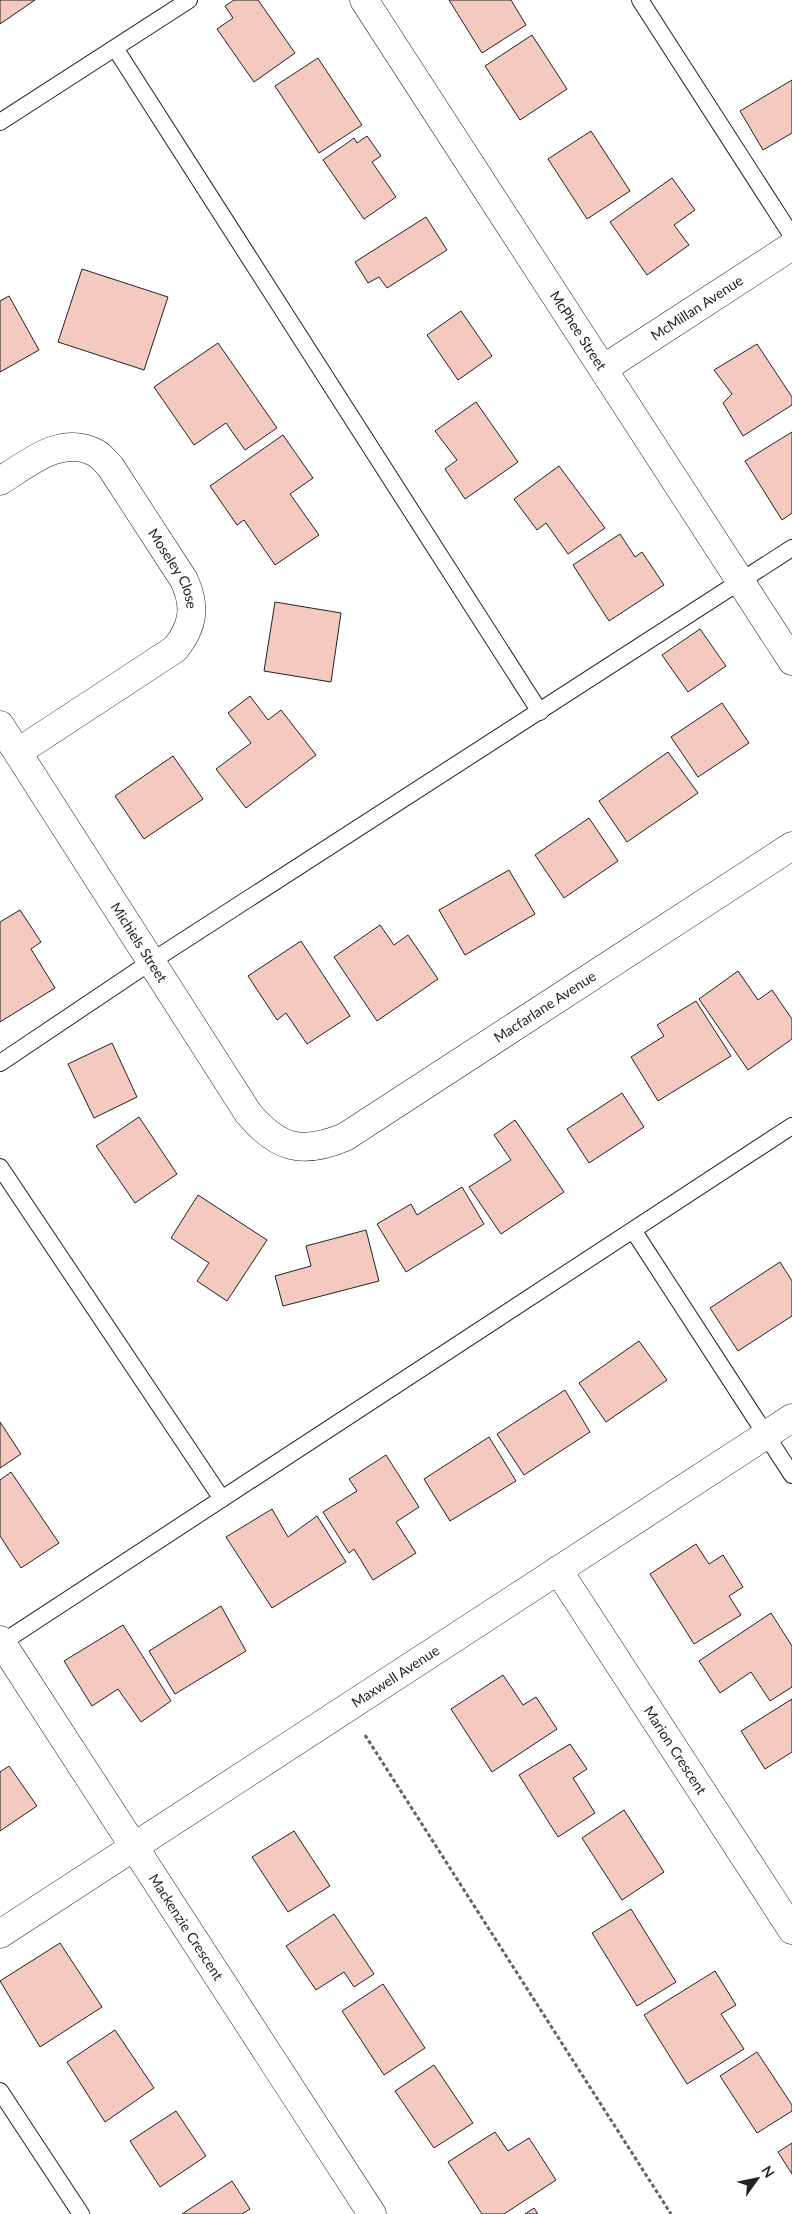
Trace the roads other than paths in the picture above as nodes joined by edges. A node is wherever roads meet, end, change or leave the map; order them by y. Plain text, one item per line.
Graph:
1 (189, 0) edge
2 (364, 0) edge
3 (640, 0) edge
4 (115, 48) junction
5 (0, 122) edge
6 (792, 236) edge
7 (792, 246) edge
8 (603, 369) junction
9 (0, 481) edge
10 (792, 548) edge
11 (741, 582) junction
12 (792, 661) edge
13 (540, 712) junction
14 (0, 724) edge
15 (18, 752) junction
16 (792, 846) edge
17 (152, 961) junction
18 (0, 1063) edge
19 (792, 1126) edge
20 (290, 1146) joint
21 (0, 1167) edge
22 (633, 1230) junction
23 (792, 1418) edge
24 (766, 1435) junction
25 (792, 1475) edge
26 (222, 1500) junction
27 (558, 1570) junction
28 (1, 1642) edge
29 (133, 1846) junction
30 (792, 1930) edge
31 (0, 1934) edge
32 (0, 2091) edge
33 (81, 2214) edge
34 (372, 2214) edge

1 - 4 lane
2 - 8 street, McPhee Street
3 - 6 lane
4 - 5 lane
4 - 13 lane
7 - 8 street, McMillan Avenue
8 - 11 street, McPhee Street
9 - 15 street, Moseley Close
10 - 11 lane
11 - 12 street, McPhee Street
11 - 13 lane
13 - 17 lane
14 - 15 street, Michiels Street
15 - 17 street, Michiels Street
16 - 20 street, Macfarlane Avenue
17 - 18 lane
17 - 20 street, Michiels Street
19 - 22 lane
21 - 26 lane
22 - 24 lane
22 - 26 lane
23 - 24 street, Maxwell Avenue
24 - 25 lane
24 - 27 street, Maxwell Avenue
26 - 28 lane
27 - 29 street, Maxwell Avenue
27 - 30 street, Marion Crescent
28 - 29 street, Mackenzie Crescent
29 - 31 street, Maxwell Avenue
29 - 34 street, Mackenzie Crescent
32 - 33 lane

